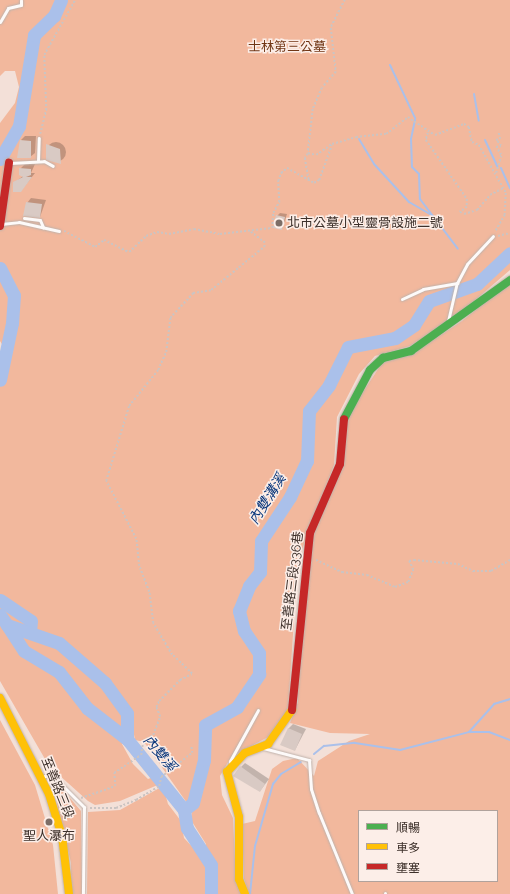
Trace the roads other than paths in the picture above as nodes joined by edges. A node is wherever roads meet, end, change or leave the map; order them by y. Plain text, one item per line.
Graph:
1 (21, 0) edge
2 (0, 22) edge
3 (39, 138) road end
4 (38, 161) junction
5 (9, 164) joint
6 (53, 166) dead end
7 (24, 218) dead end
8 (0, 225) edge
9 (43, 227) junction
10 (59, 231) road end
11 (493, 236) road end
12 (510, 280) edge
13 (457, 283) junction
14 (402, 300) dead end
15 (444, 330) junction
16 (0, 698) edge
17 (258, 710) dead end
18 (259, 748) junction
19 (230, 765) junction
20 (42, 777) junction
21 (69, 894) edge
22 (83, 894) edge
23 (245, 894) edge
24 (352, 894) edge

1 - 2 lane
3 - 4 lane
4 - 5 lane
4 - 6 lane
5 - 8 street
7 - 9 lane
8 - 9 lane
9 - 10 lane
11 - 13 lane
12 - 15 street, 至善路三段336巷
13 - 14 lane
13 - 15 lane
15 - 18 street, 至善路三段336巷
16 - 20 street, 至善路三段
17 - 19 lane
18 - 19 street, 至善路三段336巷
18 - 24 lane
19 - 23 street
20 - 21 street, 至善路三段
20 - 22 lane

